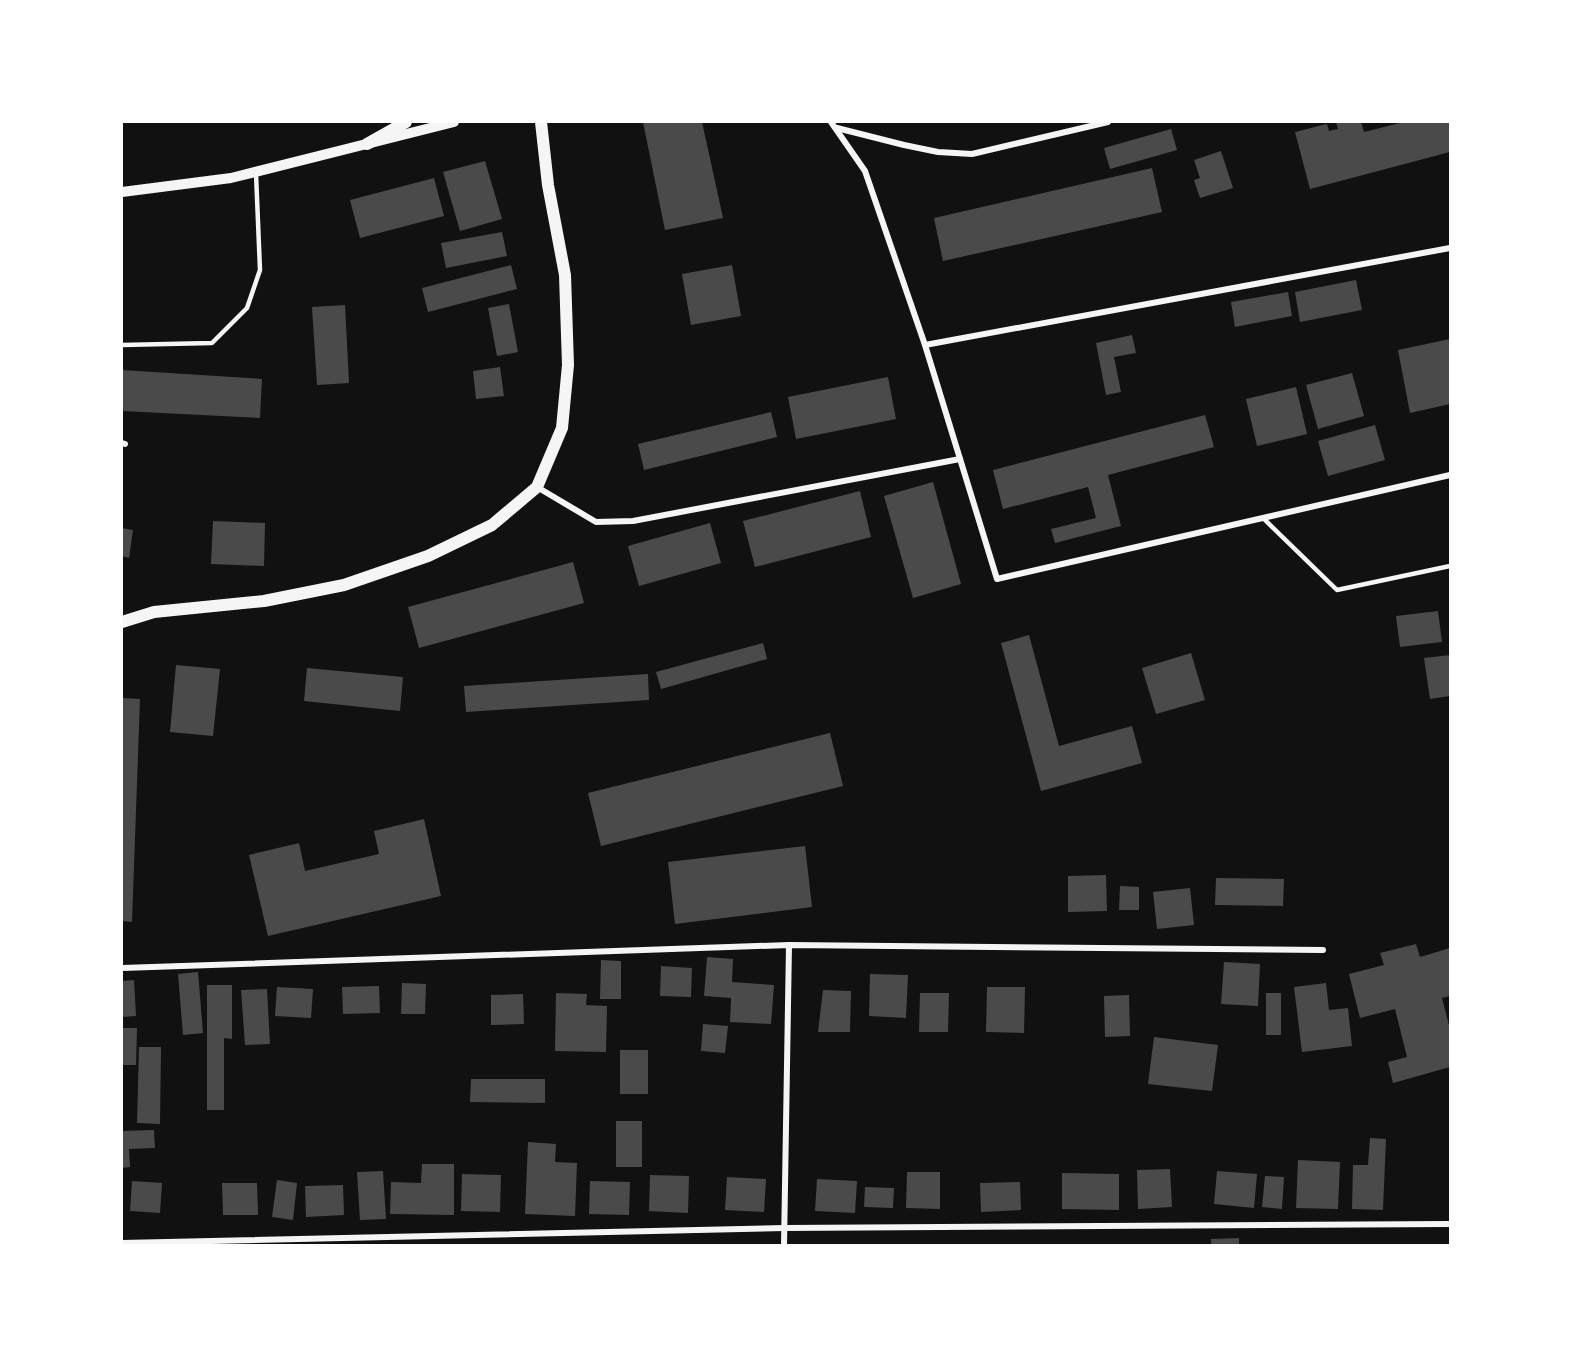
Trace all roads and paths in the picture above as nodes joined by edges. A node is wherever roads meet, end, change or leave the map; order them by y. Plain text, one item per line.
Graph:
1 (405, 122) edge
2 (454, 122) edge
3 (541, 122) edge
4 (831, 122) edge
5 (1108, 122) edge
6 (837, 128) junction
7 (367, 144) junction
8 (256, 171) junction
9 (122, 192) edge
10 (1450, 248) edge
11 (122, 345) edge
12 (926, 345) junction
13 (960, 459) junction
14 (1450, 475) edge
15 (537, 487) junction
16 (1263, 518) junction
17 (1450, 566) edge
18 (122, 622) edge
19 (789, 945) junction
20 (1323, 950) dead end
21 (122, 968) edge
22 (1450, 1224) edge
23 (784, 1228) junction
24 (122, 1243) edge
25 (784, 1245) edge

1 - 7 main road
2 - 7 street
3 - 15 main road
4 - 6 street
5 - 6 street
6 - 12 street
7 - 8 street
8 - 9 street
8 - 11 lane
10 - 12 street
12 - 13 street
13 - 15 street
13 - 16 street
14 - 16 street
15 - 18 main road
16 - 17 lane
19 - 20 street
19 - 21 street
19 - 23 street
22 - 23 street
23 - 24 street
23 - 25 street

